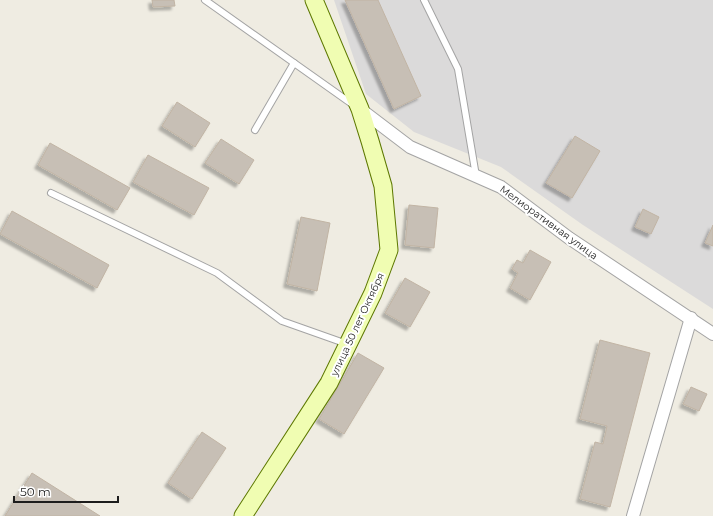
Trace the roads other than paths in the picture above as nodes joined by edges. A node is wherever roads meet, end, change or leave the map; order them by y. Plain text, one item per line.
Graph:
1 (205, 0) edge
2 (314, 0) edge
3 (424, 0) edge
4 (294, 63) junction
5 (360, 109) junction
6 (255, 130) dead end
7 (476, 176) junction
8 (51, 192) dead end
9 (691, 318) junction
10 (713, 334) edge
11 (348, 344) junction
12 (243, 516) edge
13 (633, 516) edge

1 - 4 lane
2 - 5 main road, улица 50 лет Октября
3 - 7 lane
4 - 5 lane
4 - 6 lane
5 - 7 street, Мелиоративная улица
5 - 11 main road, улица 50 лет Октября
7 - 9 street, Мелиоративная улица
8 - 11 lane
9 - 10 street, Мелиоративная улица
9 - 13 street
11 - 12 main road, улица 50 лет Октября

